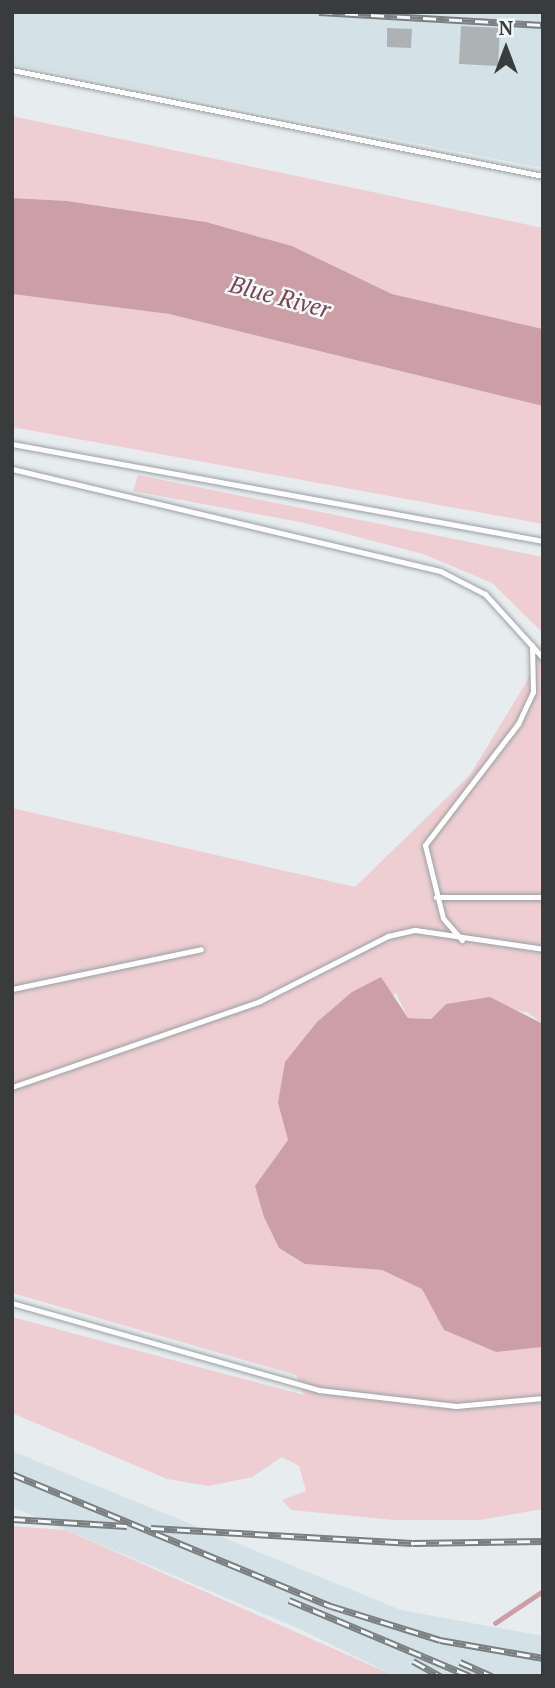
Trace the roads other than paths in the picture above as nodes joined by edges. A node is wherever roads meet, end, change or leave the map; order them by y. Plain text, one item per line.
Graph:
1 (12, 70) edge
2 (543, 176) edge
3 (12, 444) edge
4 (12, 469) edge
5 (543, 541) edge
6 (532, 644) junction
7 (543, 659) edge
8 (436, 897) junction
9 (543, 897) edge
10 (462, 940) junction
11 (201, 949) dead end
12 (543, 949) edge
13 (12, 989) edge
14 (12, 1087) edge
15 (12, 1303) edge
16 (543, 1398) edge

1 - 2 lane
3 - 5 lane
4 - 6 lane
6 - 7 lane
6 - 8 lane
8 - 9 lane
8 - 10 lane
10 - 12 lane
10 - 14 lane
11 - 13 lane
15 - 16 lane

